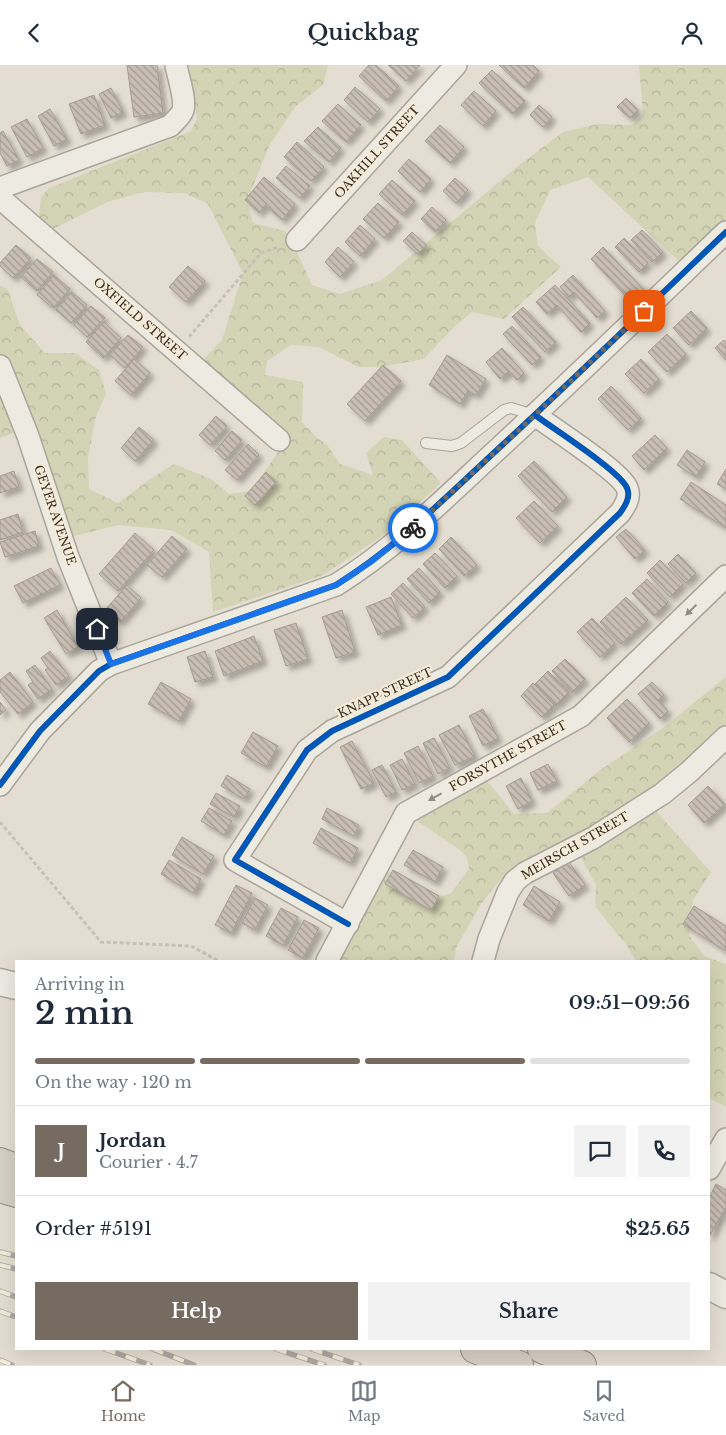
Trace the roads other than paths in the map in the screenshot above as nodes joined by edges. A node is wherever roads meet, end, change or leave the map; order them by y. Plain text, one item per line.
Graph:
1 (176, 65) edge
2 (456, 65) edge
3 (0, 188) edge
4 (0, 198) edge
5 (726, 232) edge
6 (297, 240) road end
7 (0, 366) edge
8 (535, 415) junction
9 (279, 440) dead end
10 (426, 443) dead end
11 (726, 576) edge
12 (111, 664) junction
13 (726, 737) edge
14 (0, 785) edge
15 (348, 923) junction
16 (328, 960) edge
17 (483, 960) edge
18 (0, 982) edge
19 (15, 985) edge
20 (726, 1139) edge
21 (0, 1162) edge
22 (710, 1167) edge
23 (15, 1168) edge
24 (0, 1188) edge
25 (15, 1193) edge
26 (710, 1286) edge
27 (726, 1295) edge
28 (479, 1350) edge
29 (544, 1350) edge
30 (519, 1365) edge
31 (582, 1365) edge

1 - 3 street
2 - 6 street, OAKHILL STREET
4 - 9 street, OXFIELD STREET
5 - 8 street
7 - 12 street, GEYER AVENUE
8 - 10 lane
8 - 12 street
8 - 15 street, KNAPP STREET
11 -> 15 street, FORSYTHE STREET
12 - 14 street
13 - 17 street, MEIRSCH STREET
15 - 16 street, FORSYTHE STREET
18 - 19 street
20 - 22 street
21 - 23 highway
24 - 25 highway
26 - 27 street
28 - 30 highway
29 - 31 highway

